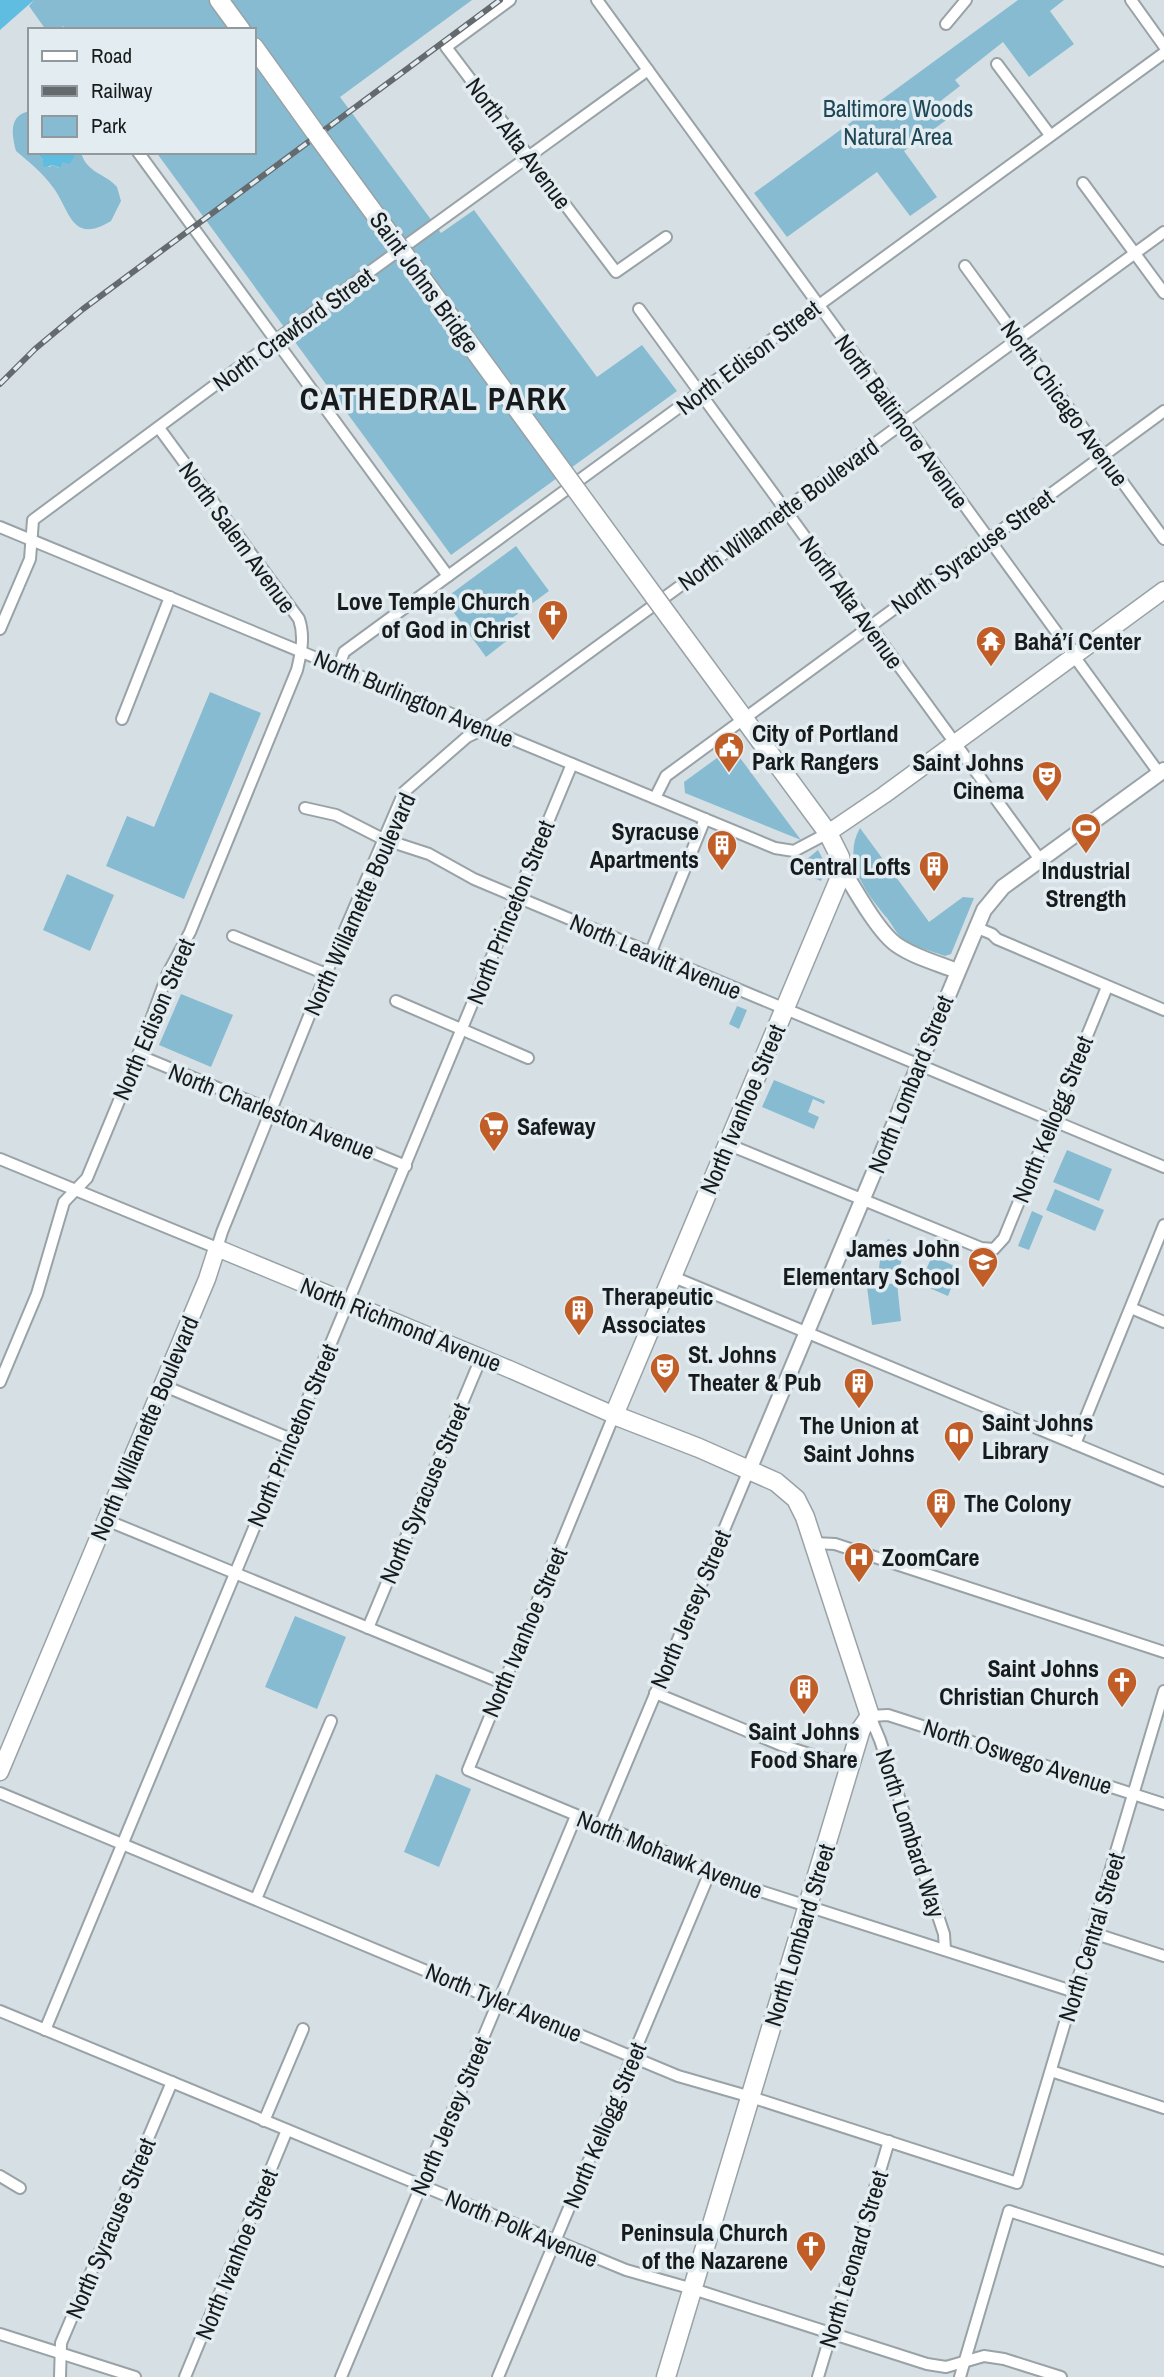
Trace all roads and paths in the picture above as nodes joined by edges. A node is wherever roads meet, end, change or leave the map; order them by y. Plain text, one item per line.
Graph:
1 (219, 0) edge
2 (510, 0) edge
3 (597, 0) edge
4 (966, 0) edge
5 (1131, 0) edge
6 (946, 24) dead end
7 (240, 28) edge
8 (1164, 46) edge
9 (256, 50) edge
10 (1164, 53) edge
11 (996, 64) dead end
12 (648, 70) junction
13 (1050, 135) junction
14 (139, 154) edge
15 (530, 156) junction
16 (1083, 183) dead end
17 (1164, 232) edge
18 (666, 237) dead end
19 (1135, 253) junction
20 (965, 266) dead end
21 (1164, 293) edge
22 (817, 305) junction
23 (639, 309) dead end
24 (1018, 339) junction
25 (275, 342) junction
26 (700, 394) junction
27 (1164, 411) edge
28 (904, 422) junction
29 (159, 428) junction
30 (1104, 456) junction
31 (784, 509) junction
32 (0, 527) edge
33 (987, 539) junction
34 (1164, 539) edge
35 (31, 540) junction
36 (447, 576) junction
37 (1164, 590) edge
38 (170, 597) junction
39 (870, 626) junction
40 (0, 629) edge
41 (302, 652) junction
42 (1073, 656) junction
43 (339, 667) junction
44 (743, 718) junction
45 (122, 719) dead end
46 (486, 728) junction
47 (956, 743) junction
48 (572, 764) junction
49 (1162, 771) edge
50 (655, 798) junction
51 (305, 808) dead end
52 (705, 819) junction
53 (828, 833) junction
54 (383, 839) junction
55 (1041, 861) junction
56 (843, 870) junction
57 (517, 897) junction
58 (975, 927) junction
59 (233, 936) dead end
60 (650, 954) junction
61 (957, 971) junction
62 (326, 975) junction
63 (1107, 987) junction
64 (396, 1001) dead end
65 (784, 1010) junction
66 (1164, 1010) edge
67 (462, 1031) junction
68 (138, 1055) junction
69 (528, 1058) dead end
70 (918, 1065) junction
71 (271, 1110) junction
72 (1052, 1121) junction
73 (727, 1144) junction
74 (0, 1159) edge
75 (406, 1166) junction
76 (1164, 1167) edge
77 (75, 1190) junction
78 (862, 1199) junction
79 (1164, 1225) edge
80 (217, 1248) junction
81 (671, 1276) junction
82 (348, 1303) junction
83 (1131, 1308) junction
84 (1164, 1322) edge
85 (806, 1333) junction
86 (481, 1357) junction
87 (0, 1382) edge
88 (162, 1385) junction
89 (614, 1415) junction
90 (291, 1439) junction
91 (1075, 1444) junction
92 (749, 1470) junction
93 (1164, 1480) edge
94 (106, 1520) junction
95 (814, 1544) junction
96 (235, 1573) junction
97 (368, 1628) junction
98 (1164, 1652) edge
99 (502, 1683) junction
100 (1164, 1691) edge
101 (655, 1693) junction
102 (870, 1716) junction
103 (331, 1721) dead end
104 (850, 1767) junction
105 (468, 1770) joint
106 (0, 1772) edge
107 (0, 1793) edge
108 (1134, 1794) junction
109 (1164, 1804) edge
110 (576, 1816) junction
111 (600, 1826) junction
112 (122, 1843) junction
113 (710, 1872) junction
114 (256, 1899) junction
115 (808, 1906) junction
116 (1093, 1933) junction
117 (945, 1950) junction
118 (1164, 1956) edge
119 (1075, 1992) junction
120 (498, 2000) junction
121 (0, 2011) edge
122 (303, 2029) dead end
123 (45, 2030) junction
124 (632, 2056) junction
125 (1051, 2071) junction
126 (172, 2082) junction
127 (751, 2096) junction
128 (1164, 2108) edge
129 (264, 2121) junction
130 (287, 2130) junction
131 (888, 2141) junction
132 (0, 2176) edge
133 (1017, 2183) joint
134 (421, 2186) junction
135 (20, 2188) dead end
136 (555, 2241) junction
137 (1164, 2261) edge
138 (693, 2289) junction
139 (0, 2334) edge
140 (831, 2334) junction
141 (61, 2354) junction
142 (964, 2361) junction
143 (60, 2377) edge
144 (135, 2377) edge
145 (185, 2377) edge
146 (341, 2377) edge
147 (498, 2377) edge
148 (666, 2377) edge
149 (818, 2377) edge
150 (960, 2377) edge
151 (1061, 2377) edge

1 - 7 main road
2 - 15 street, North Alta Avenue
3 - 12 street, North Baltimore Avenue
4 - 6 street
5 - 8 street
9 - 44 main road, Saint Johns Bridge, bridge
10 - 13 street, North Edison Street
11 - 13 street
12 - 15 street, North Crawford Street
12 - 22 street, North Baltimore Avenue
13 - 22 street, North Edison Street
14 - 25 street
15 - 18 street, North Alta Avenue
15 - 25 street, North Crawford Street
16 - 19 street
17 - 19 street, North Willamette Boulevard
19 - 21 street
19 - 24 street, North Willamette Boulevard
20 - 24 street, North Chicago Avenue
22 - 26 street, North Edison Street
22 - 28 street, North Baltimore Avenue
23 - 26 street, North Alta Avenue
24 - 28 street, North Willamette Boulevard
24 - 30 street, North Chicago Avenue
25 - 29 street, North Crawford Street
25 - 36 street
26 - 31 street, North Alta Avenue
26 - 36 street, North Edison Street
27 - 30 street, North Syracuse Street
28 - 31 street, North Willamette Boulevard
28 - 33 street, North Baltimore Avenue
29 - 35 street, North Crawford Street
29 - 41 street, North Salem Avenue
30 - 33 street, North Syracuse Street
30 - 34 street, North Chicago Avenue
31 - 39 street, North Alta Avenue
31 - 46 street, North Willamette Boulevard
32 - 35 street, North Burlington Avenue
33 - 39 street, North Syracuse Street
33 - 42 street, North Baltimore Avenue
35 - 38 street, North Burlington Avenue
35 - 40 street, North Crawford Street
36 - 43 street, North Edison Street
37 - 42 main road
38 - 41 street, North Burlington Avenue
38 - 45 street
39 - 44 street, North Syracuse Street
39 - 47 street, North Alta Avenue
41 - 43 street, North Burlington Avenue
41 - 68 street, North Edison Street
42 - 47 main road
42 - 49 street, North Baltimore Avenue
43 - 46 street, North Burlington Avenue
44 - 50 street, North Syracuse Street
44 - 53 main road, Saint Johns Bridge
46 - 48 street, North Burlington Avenue
46 - 54 street, North Willamette Boulevard
47 - 53 main road
47 - 55 street, North Alta Avenue
48 - 50 street, North Burlington Avenue
48 - 57 street, North Princeton Street
49 - 55 street, North Lombard Street
50 - 52 street, North Burlington Avenue
51 - 54 street, North Leavitt Avenue
52 - 53 street, North Burlington Avenue
52 - 60 street
53 - 56 main road
54 - 57 street, North Leavitt Avenue
54 - 62 street, North Willamette Boulevard
55 - 58 street, North Lombard Street
56 - 61 street
56 - 65 main road, North Ivanhoe Street
57 - 60 street, North Leavitt Avenue
57 - 67 street, North Princeton Street
58 - 61 street, North Lombard Street
58 - 63 street
59 - 62 street
60 - 65 street, North Leavitt Avenue
61 - 70 street, North Lombard Street
62 - 71 street, North Willamette Boulevard
63 - 66 street
63 - 72 street, North Kellogg Street
64 - 67 street
65 - 70 street, North Leavitt Avenue
65 - 73 main road, North Ivanhoe Street
67 - 69 street
67 - 75 street, North Princeton Street
68 - 71 street, North Charleston Avenue
68 - 77 street, North Edison Street
70 - 72 street, North Leavitt Avenue
70 - 78 street, North Lombard Street
71 - 75 street, North Charleston Avenue
71 - 80 street, North Willamette Boulevard
72 - 76 street, North Leavitt Avenue
72 - 78 street, North Kellogg Street
73 - 78 street
73 - 81 main road, North Ivanhoe Street
74 - 77 street, North Richmond Avenue
75 - 82 street, North Princeton Street
77 - 80 street, North Richmond Avenue
77 - 87 street, North Edison Street
78 - 85 street, North Lombard Street
79 - 83 street
80 - 82 main road, North Richmond Avenue
80 - 88 main road, North Willamette Boulevard
81 - 85 street
81 - 89 main road, North Ivanhoe Street
82 - 86 main road, North Richmond Avenue
82 - 90 street, North Princeton Street
83 - 84 street
83 - 91 street
85 - 91 street
85 - 92 street, North Lombard Street
86 - 89 main road, North Richmond Avenue
86 - 97 street, North Syracuse Street
88 - 90 street
88 - 94 main road, North Willamette Boulevard
89 - 92 main road, North Richmond Avenue
89 - 99 street, North Ivanhoe Street
90 - 96 street, North Princeton Street
91 - 93 street
92 - 95 main road, North Richmond Avenue
92 - 101 street, North Jersey Street
94 - 96 street
94 - 106 main road, North Willamette Boulevard
95 - 98 street
95 - 102 main road
96 - 97 street
96 - 112 street, North Princeton Street
97 - 99 street
99 - 105 street, North Ivanhoe Street
100 - 108 street, North Central Street
101 - 104 street
101 - 111 street, North Jersey Street
102 - 104 main road, North Lombard Street
102 - 108 street, North Oswego Avenue
102 - 117 street, North Lombard Way
103 - 114 street
104 - 115 main road, North Lombard Street
105 - 110 street, North Mohawk Avenue
107 - 112 street, North Tyler Avenue
108 - 109 street, North Oswego Avenue
108 - 116 street, North Central Street
110 - 111 street, North Mohawk Avenue
110 - 120 street, North Jersey Street
111 - 113 street, North Mohawk Avenue
112 - 114 street, North Tyler Avenue
112 - 123 street, North Princeton Street
113 - 115 street, North Mohawk Avenue
113 - 124 street, North Kellogg Street
114 - 120 street, North Tyler Avenue
115 - 117 street, North Mohawk Avenue
115 - 127 main road, North Lombard Street
116 - 118 street
116 - 119 street, North Central Street
117 - 119 street, North Mohawk Avenue
119 - 125 street, North Central Street
120 - 124 street, North Tyler Avenue
120 - 134 street, North Jersey Street
121 - 123 street, North Polk Avenue
122 - 129 street
123 - 126 street, North Polk Avenue
124 - 127 street, North Tyler Avenue
124 - 136 street, North Kellogg Street
125 - 128 street
125 - 133 street, North Central Street
126 - 129 street, North Polk Avenue
126 - 141 street, North Syracuse Street
127 - 131 street, North Tyler Avenue
127 - 138 main road, North Lombard Street
129 - 130 street, North Polk Avenue
130 - 134 street, North Polk Avenue
130 - 145 street, North Ivanhoe Street
131 - 133 street, North Tyler Avenue
131 - 140 street, North Leonard Street
132 - 135 street
134 - 136 street, North Polk Avenue
134 - 146 street, North Jersey Street
136 - 138 street, North Polk Avenue
136 - 147 street, North Kellogg Street
137 - 142 street
138 - 140 street, North Polk Avenue
138 - 148 main road, North Lombard Street
139 - 141 street
140 - 142 street, North Polk Avenue
140 - 149 street, North Leonard Street
141 - 143 street, North Syracuse Street
141 - 144 street
142 - 150 street
142 - 151 street, North Polk Avenue

